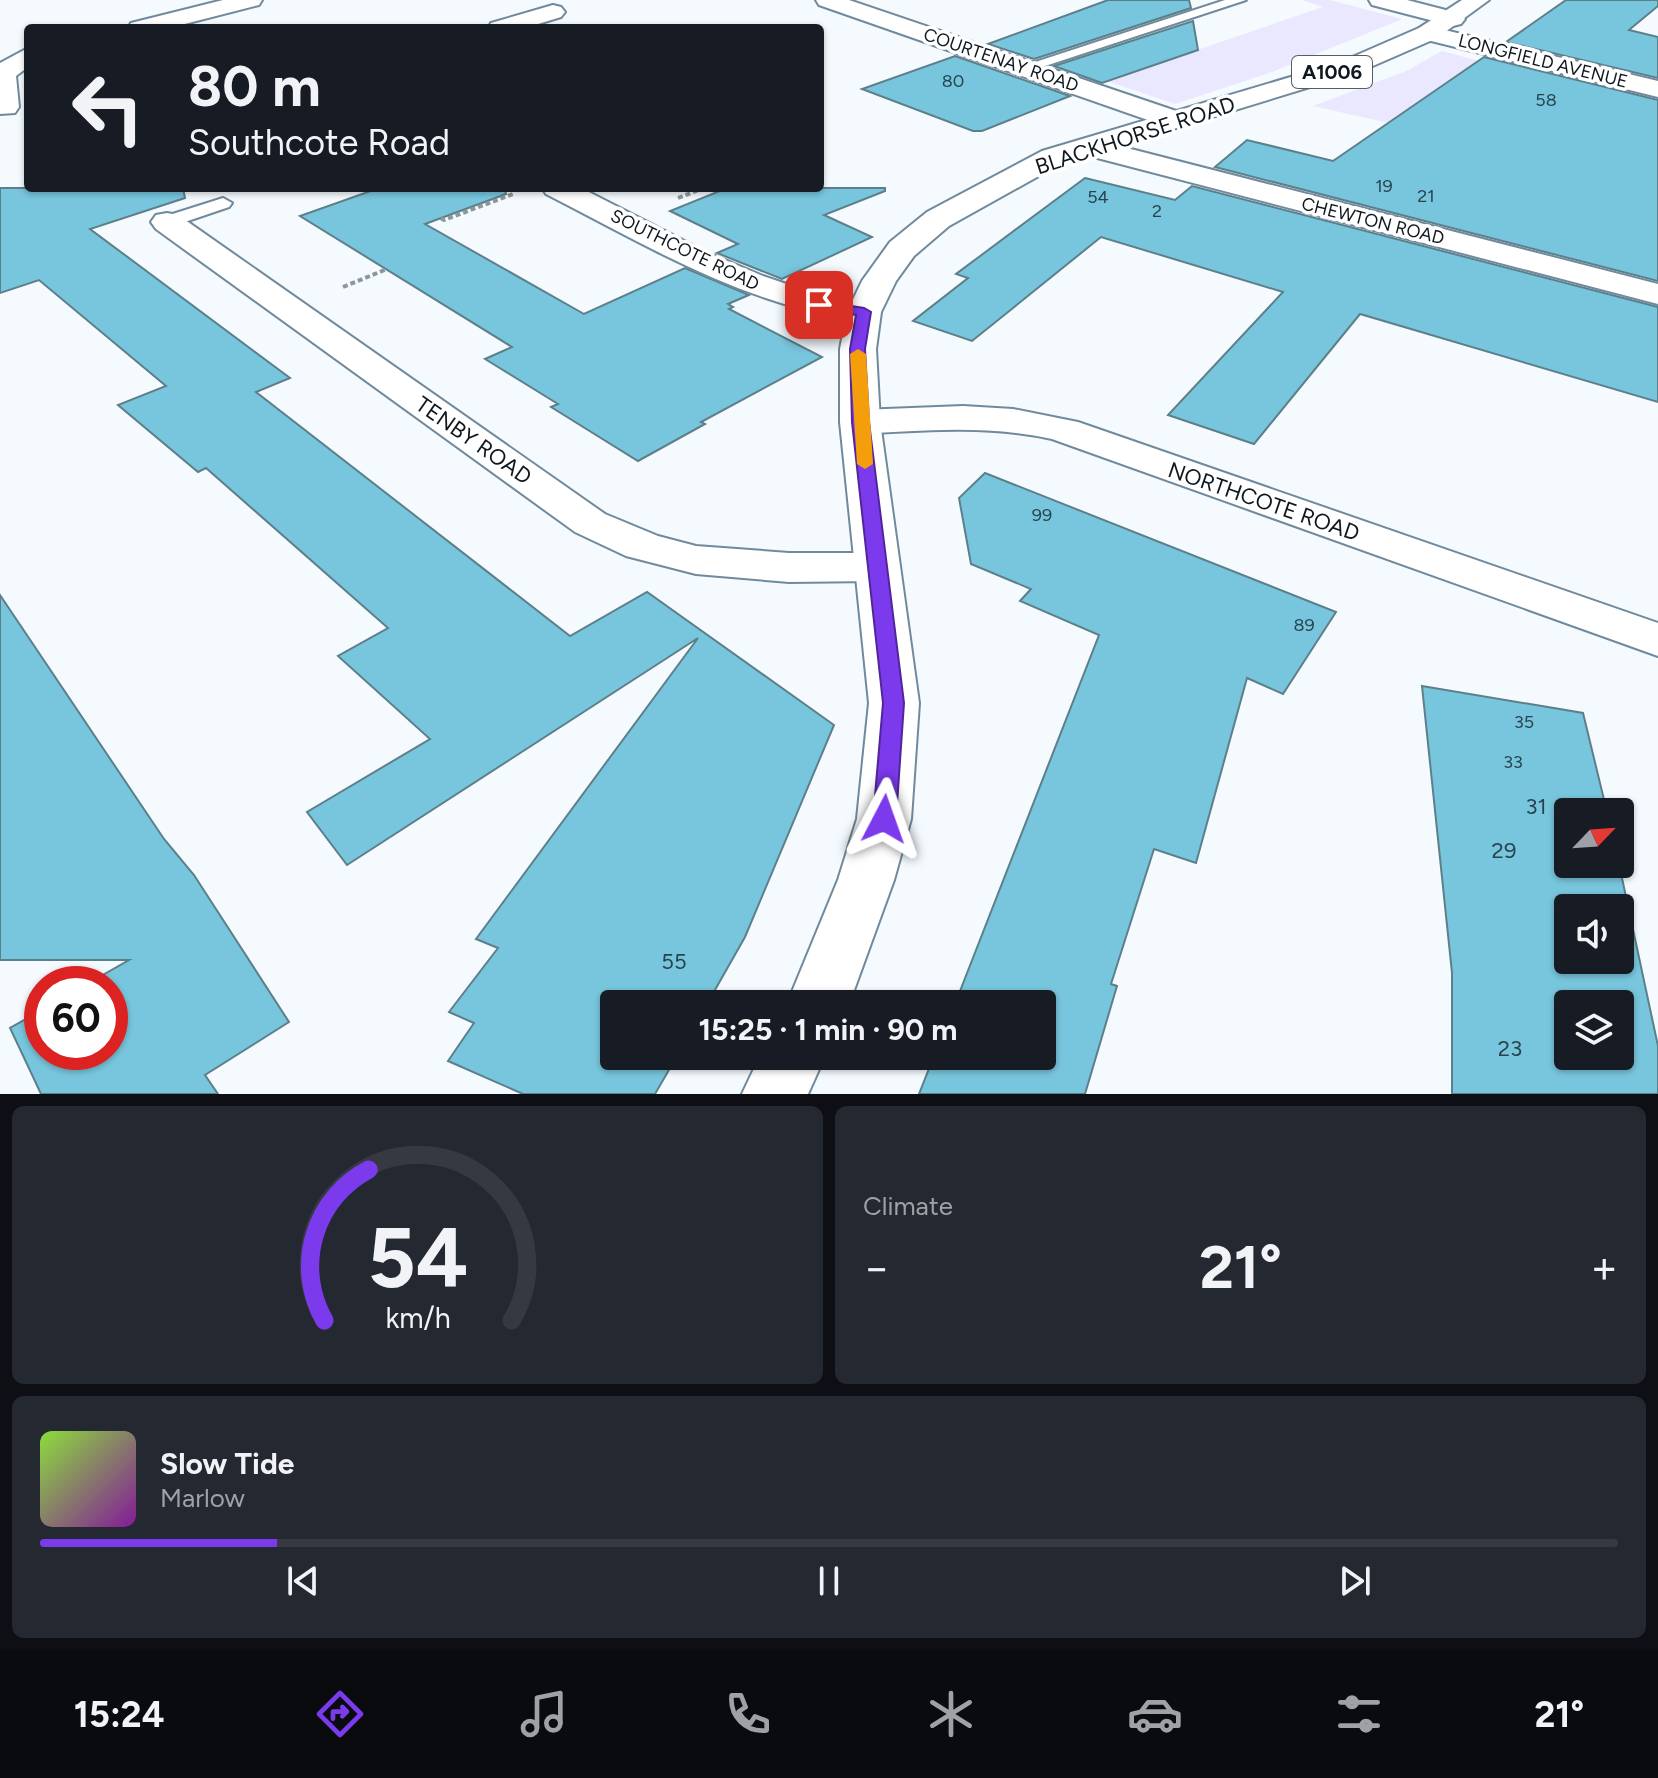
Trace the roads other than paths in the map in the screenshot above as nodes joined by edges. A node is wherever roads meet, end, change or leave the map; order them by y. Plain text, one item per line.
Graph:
1 (251, 0) edge
2 (827, 0) edge
3 (1239, 0) edge
4 (1380, 0) edge
5 (1478, 0) edge
6 (206, 11) junction
7 (553, 12) dead end
8 (1453, 19) junction
9 (156, 24) edge
10 (232, 24) edge
11 (513, 24) edge
12 (1428, 33) junction
13 (24, 59) edge
14 (1025, 68) junction
15 (1658, 89) edge
16 (5, 107) dead end
17 (1175, 120) junction
18 (1088, 147) junction
19 (565, 192) edge
20 (223, 203) dead end
21 (167, 222) joint
22 (1658, 294) edge
23 (864, 312) junction
24 (860, 422) junction
25 (876, 567) junction
26 (1658, 640) edge
27 (823, 990) edge
28 (786, 1070) edge
29 (775, 1094) edge

1 - 6 street
2 - 14 street, COURTENAY ROAD
3 - 14 lane
4 - 8 street
5 - 8 street, BLACKHORSE ROAD / A1006
6 - 9 street
6 - 10 street
7 - 11 street
8 - 12 street, BLACKHORSE ROAD / A1006
12 - 15 street, LONGFIELD AVENUE
12 - 17 street, BLACKHORSE ROAD / A1006
13 - 16 street
14 - 17 street, COURTENAY ROAD
17 - 18 street, BLACKHORSE ROAD / A1006
18 - 22 street, CHEWTON ROAD
18 - 23 street, BLACKHORSE ROAD / A1006
19 - 23 street, SOUTHCOTE ROAD
20 - 21 lane, TENBY ROAD
21 - 25 street, TENBY ROAD
23 - 24 street, BLACKHORSE ROAD / A1006
24 - 25 street, BLACKHORSE ROAD / A1006
24 - 26 street, NORTHCOTE ROAD
25 - 27 street, BLACKHORSE ROAD / A1006
28 - 29 street

